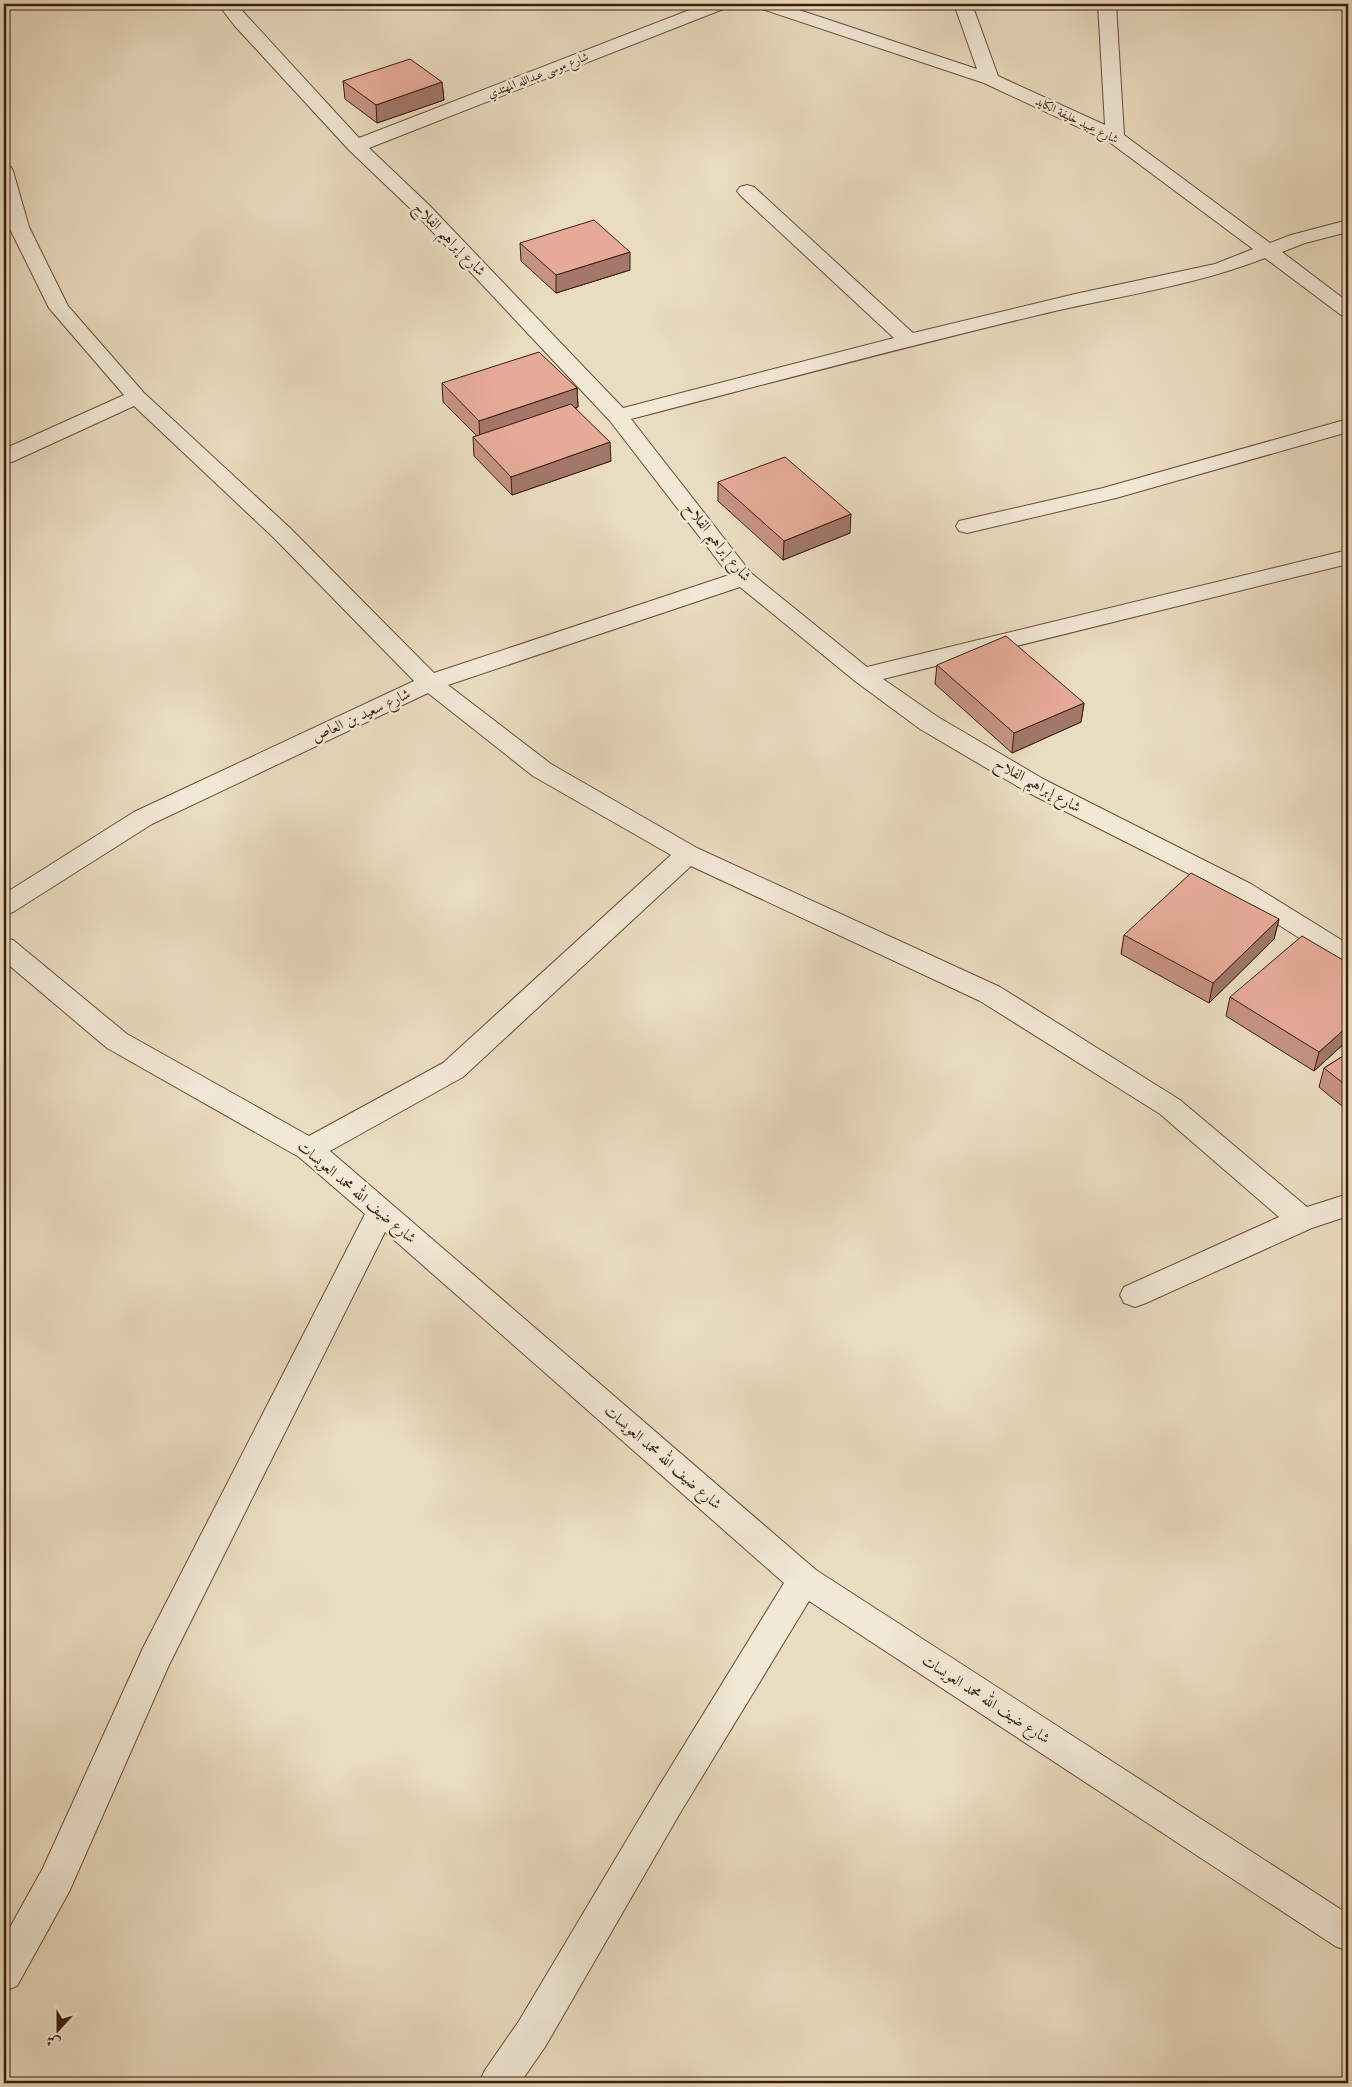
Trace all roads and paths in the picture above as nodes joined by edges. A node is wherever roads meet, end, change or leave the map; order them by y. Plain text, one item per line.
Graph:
1 (227, 4) edge
2 (720, 4) edge
3 (765, 4) edge
4 (962, 4) edge
5 (1107, 4) edge
6 (990, 79) junction
7 (1115, 137) junction
8 (356, 146) junction
9 (4, 171) edge
10 (747, 191) dead end
11 (1348, 226) edge
12 (1266, 251) junction
13 (1348, 311) edge
14 (909, 340) junction
15 (137, 398) junction
16 (618, 416) junction
17 (1348, 425) edge
18 (4, 457) edge
19 (967, 526) dead end
20 (1348, 557) edge
21 (743, 578) junction
22 (863, 676) junction
23 (430, 684) junction
24 (688, 854) junction
25 (4, 906) edge
26 (4, 947) edge
27 (1348, 956) edge
28 (309, 1149) junction
29 (1348, 1205) edge
30 (381, 1211) junction
31 (1302, 1220) junction
32 (1135, 1295) dead end
33 (804, 1580) junction
34 (1348, 1934) edge
35 (4, 1972) edge
36 (498, 2083) edge

1 - 8 street, شارع إبراهيم الفلاح
2 - 8 street, شارع موسى عبدالله المهتدي
3 - 6 street, شارع عبيد خليفة الكايد
4 - 6 street
5 - 7 street
6 - 7 street, شارع عبيد خليفة الكايد
7 - 12 street, شارع عبيد خليفة الكايد
8 - 16 street, شارع إبراهيم الفلاح
9 - 15 street
10 - 14 street
11 - 12 street
12 - 13 street, شارع عبيد خليفة الكايد
12 - 14 street
14 - 16 street
15 - 18 street
15 - 23 street
16 - 21 street, شارع إبراهيم الفلاح
17 - 19 street
20 - 22 street
21 - 22 street, شارع إبراهيم الفلاح
21 - 23 street, شارع سعيد بن العاص
22 - 27 street, شارع إبراهيم الفلاح
23 - 24 street
23 - 25 street, شارع سعيد بن العاص
24 - 28 street
24 - 31 street
26 - 28 street, شارع ضيف الله محمد العويسات
28 - 30 street, شارع ضيف الله محمد العويسات
29 - 31 street
30 - 33 street, شارع ضيف الله محمد العويسات
30 - 35 street
31 - 32 street
33 - 34 street, شارع ضيف الله محمد العويسات
33 - 36 street

